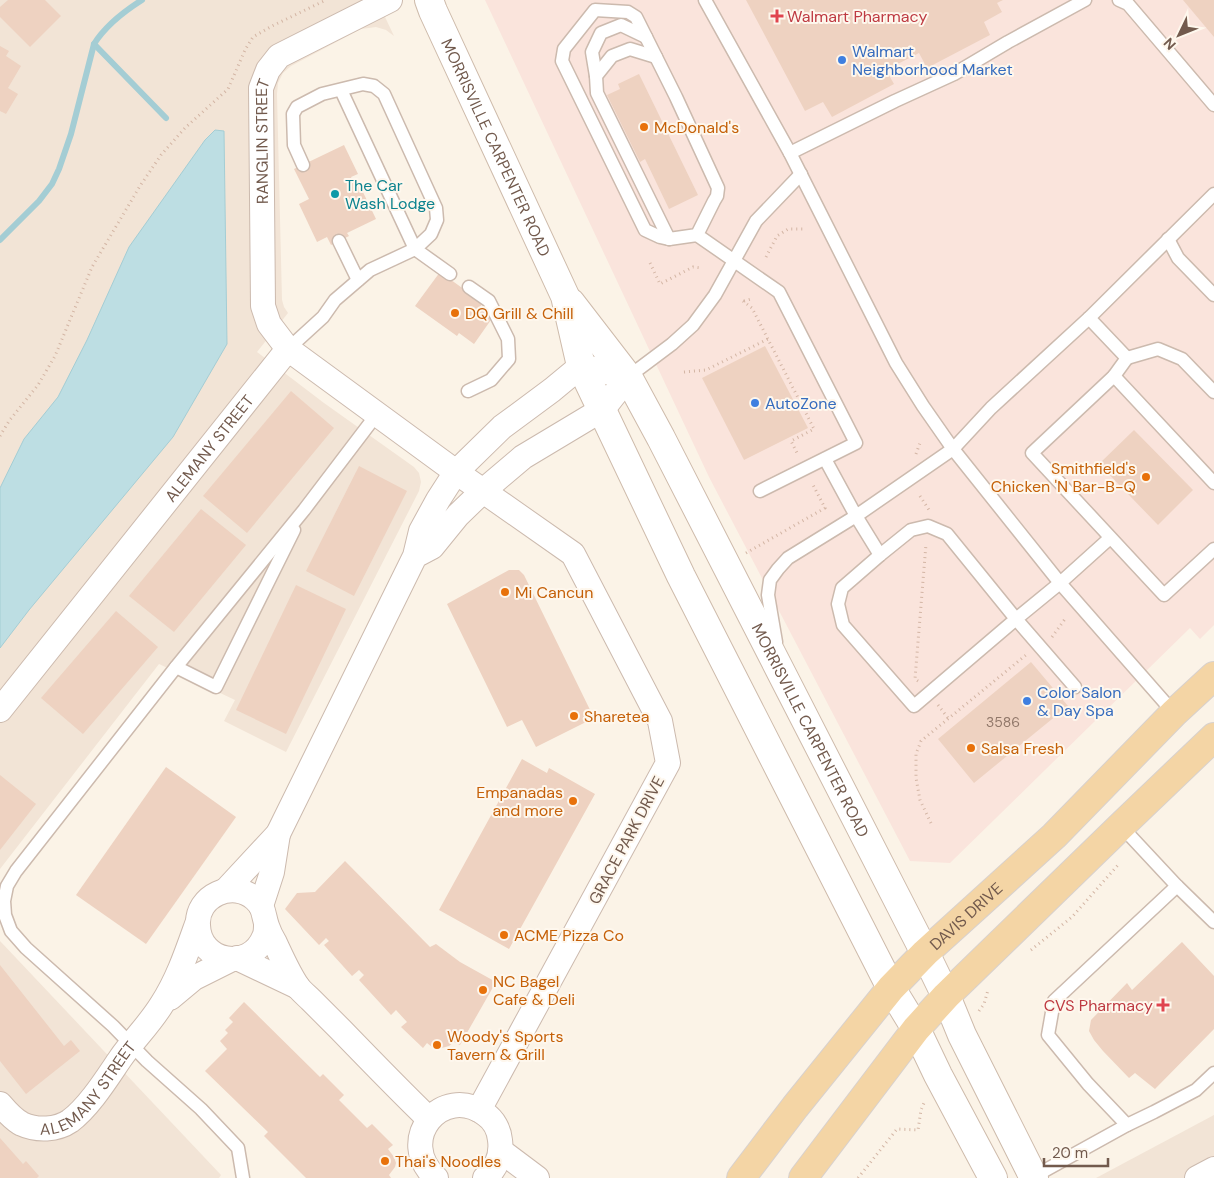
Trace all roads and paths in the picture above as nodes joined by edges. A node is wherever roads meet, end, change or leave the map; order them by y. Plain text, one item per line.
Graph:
1 (326, 0) edge
2 (390, 0) edge
3 (429, 0) edge
4 (705, 0) edge
5 (1085, 0) edge
6 (1119, 0) edge
7 (594, 5) edge
8 (646, 37) junction
9 (656, 57) junction
10 (596, 76) junction
11 (341, 90) junction
12 (1214, 105) edge
13 (790, 153) junction
14 (303, 165) dead end
15 (801, 174) junction
16 (1214, 194) edge
17 (804, 229) dead end
18 (696, 235) junction
19 (669, 239) junction
20 (1168, 239) junction
21 (339, 241) dead end
22 (415, 249) junction
23 (766, 257) dead end
24 (734, 261) junction
25 (650, 263) dead end
26 (702, 268) dead end
27 (450, 274) dead end
28 (358, 280) junction
29 (469, 287) dead end
30 (1214, 295) edge
31 (565, 296) junction
32 (751, 299) dead end
33 (1090, 318) junction
34 (768, 339) junction
35 (288, 349) junction
36 (1127, 358) junction
37 (581, 366) junction
38 (684, 372) dead end
39 (1114, 376) junction
40 (628, 377) junction
41 (468, 391) dead end
42 (1214, 392) edge
43 (602, 409) junction
44 (376, 414) junction
45 (0, 436) edge
46 (953, 449) junction
47 (825, 459) junction
48 (805, 469) junction
49 (456, 472) junction
50 (1214, 483) edge
51 (483, 491) junction
52 (760, 492) dead end
53 (920, 496) dead end
54 (304, 510) junction
55 (856, 516) junction
56 (928, 526) junction
57 (1110, 538) junction
58 (1214, 549) edge
59 (415, 556) junction
60 (880, 556) junction
61 (739, 557) dead end
62 (1060, 583) junction
63 (1016, 619) junction
64 (1066, 619) dead end
65 (1039, 646) junction
66 (176, 667) junction
67 (782, 674) junction
68 (1214, 676) edge
69 (1075, 687) dead end
70 (928, 694) junction
71 (0, 710) edge
72 (1174, 713) junction
73 (948, 718) junction
74 (1214, 737) edge
75 (930, 823) dead end
76 (1120, 826) junction
77 (278, 834) junction
78 (1116, 868) dead end
79 (1176, 886) junction
80 (226, 890) junction
81 (264, 916) junction
82 (1214, 922) edge
83 (198, 924) junction
84 (1028, 952) dead end
85 (925, 954) junction
86 (234, 959) junction
87 (994, 983) dead end
88 (298, 987) junction
89 (891, 988) junction
90 (946, 996) junction
91 (984, 1004) dead end
92 (161, 1005) junction
93 (916, 1029) junction
94 (131, 1043) junction
95 (1214, 1073) edge
96 (0, 1104) edge
97 (479, 1110) junction
98 (921, 1110) dead end
99 (429, 1119) junction
100 (1127, 1124) junction
101 (501, 1151) junction
102 (1214, 1169) edge
103 (243, 1178) edge
104 (436, 1178) edge
105 (485, 1178) edge
106 (537, 1178) edge
107 (741, 1178) edge
108 (804, 1178) edge
109 (858, 1178) edge
110 (992, 1178) edge
111 (1033, 1178) edge
112 (1197, 1178) edge

1 - 45 path
2 - 35 street, RANGLIN STREET
3 - 31 main road, MORRISVILLE CARPENTER ROAD
4 - 13 lane
5 - 13 lane
6 - 12 lane
7 - 8 lane
7 - 19 lane
8 - 9 lane
8 - 10 lane
9 - 10 lane
9 - 18 lane
10 - 19 lane
11 - 14 lane
11 - 22 lane
11 - 22 lane
13 - 15 lane
15 - 24 lane
15 - 46 lane
16 - 20 lane
17 - 23 path
18 - 19 lane
18 - 24 lane
20 - 30 lane
20 - 33 lane
21 - 28 lane
22 - 27 lane
22 - 28 lane
24 - 40 lane
24 - 47 lane
25 - 26 path
28 - 35 lane
29 - 41 lane
31 - 37 main road, MORRISVILLE CARPENTER ROAD
31 - 40 main road, MORRISVILLE CARPENTER ROAD
32 - 34 path
33 - 36 lane
33 - 46 lane
34 - 38 path
34 - 48 path
35 - 44 street
35 - 71 street, ALEMANY STREET
36 - 39 lane
36 - 42 lane
37 - 40 street
37 - 43 main road, MORRISVILLE CARPENTER ROAD
37 - 49 street
39 - 50 lane
39 - 57 lane
40 - 43 street
40 - 67 main road, MORRISVILLE CARPENTER ROAD
43 - 51 street
43 - 89 main road, MORRISVILLE CARPENTER ROAD
44 - 49 street
44 - 54 lane
46 - 55 lane
46 - 62 lane
47 - 48 lane
47 - 55 lane
48 - 52 lane
48 - 61 path
49 - 51 street
49 - 59 street
51 - 59 street
51 - 97 street, GRACE PARK DRIVE
53 - 56 path
54 - 66 lane
54 - 66 lane
55 - 60 lane
55 - 67 lane
56 - 60 lane
56 - 63 lane
56 - 70 path
57 - 58 lane
57 - 62 lane
59 - 77 street
60 - 70 lane
62 - 63 lane
62 - 72 lane
63 - 65 lane
63 - 70 lane
64 - 65 path
65 - 69 lane
65 - 73 path
66 - 94 lane
67 - 85 main road, MORRISVILLE CARPENTER ROAD
68 - 72 main road, DAVIS DRIVE
70 - 73 path
72 - 85 main road, DAVIS DRIVE
73 - 75 path
74 - 76 main road
76 - 79 lane
76 - 90 main road
77 - 80 street
77 - 81 street
78 - 84 path
79 - 82 lane
79 - 100 lane
80 - 81 street
80 - 83 street
81 - 86 street
81 - 88 street
83 - 86 street
83 - 92 street, ALEMANY STREET
85 - 89 main road, DAVIS DRIVE
85 - 90 main road, MORRISVILLE CARPENTER ROAD
86 - 88 street
86 - 92 street, ALEMANY STREET
87 - 91 path
88 - 99 street
89 - 93 main road, MORRISVILLE CARPENTER ROAD
89 - 107 main road, DAVIS DRIVE
90 - 93 main road
90 - 111 main road, MORRISVILLE CARPENTER ROAD
92 - 94 street, ALEMANY STREET
93 - 108 main road
93 - 110 main road, MORRISVILLE CARPENTER ROAD
94 - 96 street, ALEMANY STREET
94 - 103 lane
95 - 100 lane
97 - 99 street
97 - 101 street
98 - 109 path
99 - 104 street
100 - 111 lane
101 - 105 street
101 - 106 street
102 - 112 street

